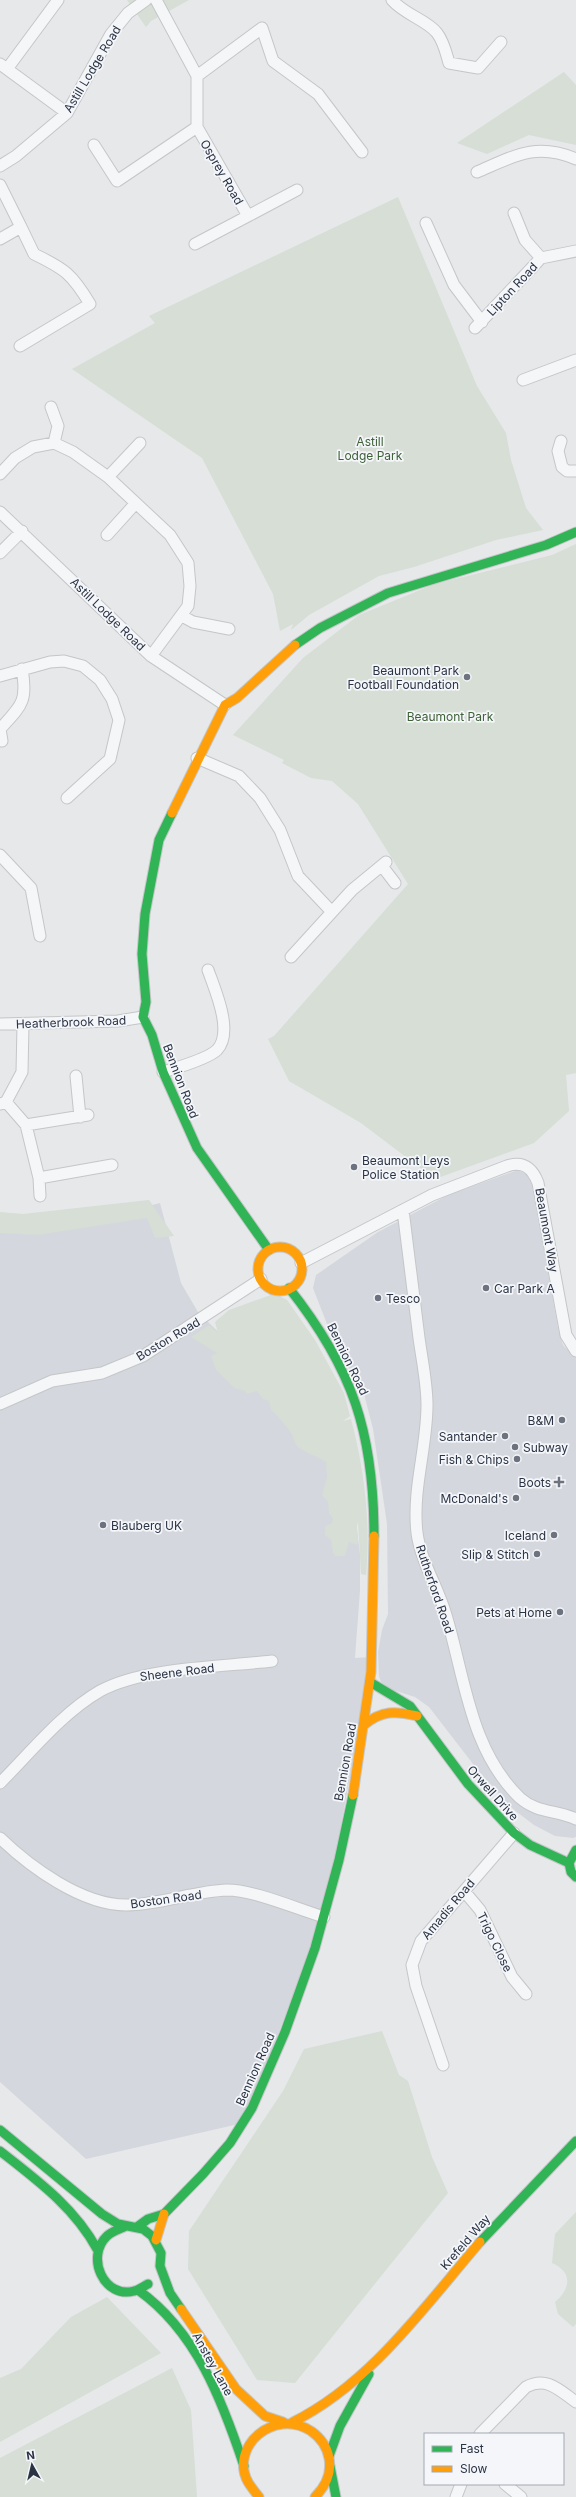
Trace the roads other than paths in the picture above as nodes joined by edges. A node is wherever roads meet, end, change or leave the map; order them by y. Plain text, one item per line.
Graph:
1 (58, 0) edge
2 (146, 0) edge
3 (156, 0) edge
4 (392, 0) edge
5 (501, 42) dead end
6 (3, 66) edge
7 (197, 76) junction
8 (67, 113) junction
9 (197, 127) junction
10 (94, 145) dead end
11 (362, 152) dead end
12 (576, 159) edge
13 (0, 166) edge
14 (477, 172) dead end
15 (0, 185) edge
16 (297, 190) dead end
17 (514, 213) dead end
18 (248, 216) junction
19 (426, 223) dead end
20 (21, 227) junction
21 (0, 239) edge
22 (195, 244) dead end
23 (576, 251) edge
24 (541, 258) junction
25 (20, 346) dead end
26 (576, 360) edge
27 (523, 380) dead end
28 (51, 407) dead end
29 (561, 441) dead end
30 (54, 443) junction
31 (140, 443) dead end
32 (576, 471) edge
33 (0, 474) edge
34 (108, 477) junction
35 (135, 504) junction
36 (0, 512) edge
37 (22, 531) junction
38 (576, 532) edge
39 (107, 535) dead end
40 (0, 553) edge
41 (182, 616) junction
42 (229, 629) dead end
43 (151, 656) junction
44 (22, 669) junction
45 (0, 676) edge
46 (225, 705) junction
47 (0, 728) edge
48 (2, 741) dead end
49 (197, 758) junction
50 (67, 798) dead end
51 (0, 855) edge
52 (395, 883) dead end
53 (332, 912) junction
54 (40, 936) dead end
55 (291, 957) dead end
56 (208, 970) dead end
57 (143, 1018) junction
58 (0, 1024) edge
59 (23, 1025) junction
60 (163, 1072) junction
61 (76, 1076) dead end
62 (3, 1103) edge
63 (26, 1125) junction
64 (112, 1165) dead end
65 (39, 1178) junction
66 (40, 1196) dead end
67 (403, 1210) junction
68 (269, 1250) junction
69 (301, 1263) junction
70 (261, 1279) junction
71 (289, 1288) junction
72 (576, 1351) edge
73 (0, 1404) edge
74 (272, 1661) dead end
75 (370, 1682) junction
76 (419, 1717) junction
77 (364, 1725) junction
78 (0, 1783) edge
79 (576, 1819) edge
80 (514, 1834) junction
81 (0, 1838) edge
82 (576, 1850) edge
83 (569, 1863) junction
84 (576, 1877) edge
85 (464, 1891) junction
86 (324, 1917) junction
87 (526, 1994) dead end
88 (443, 2065) dead end
89 (0, 2130) edge
90 (576, 2142) edge
91 (0, 2151) edge
92 (164, 2214) junction
93 (126, 2226) junction
94 (137, 2227) junction
95 (156, 2240) junction
96 (97, 2248) junction
97 (160, 2266) junction
98 (138, 2290) junction
99 (376, 2362) junction
100 (576, 2402) edge
101 (288, 2422) junction
102 (481, 2433) edge
103 (329, 2456) junction
104 (244, 2466) junction
105 (330, 2466) junction
106 (247, 2480) junction
107 (461, 2485) edge
108 (506, 2485) edge
109 (246, 2497) edge
110 (259, 2497) edge
111 (315, 2497) edge
112 (336, 2497) edge
113 (456, 2497) edge
114 (521, 2497) edge

1 - 6 street
2 - 8 street, Astill Lodge Road
3 - 7 street, Osprey Road
4 - 5 street
6 - 8 street
7 - 9 street, Osprey Road
7 - 11 street
8 - 13 street, Astill Lodge Road
9 - 10 street, Osprey Road
9 - 18 street, Osprey Road
12 - 14 street
15 - 20 street
16 - 18 street, Osprey Road
17 - 24 street
18 - 22 street, Osprey Road
19 - 24 street, Lipton Road
20 - 21 street
20 - 25 street
23 - 24 street, Lipton Road
26 - 27 street
28 - 30 street
29 - 32 street
30 - 33 street
30 - 34 street
31 - 34 street
34 - 35 street
35 - 39 street
35 - 41 street
36 - 37 street, Astill Lodge Road
37 - 40 street
37 - 43 street, Astill Lodge Road
38 - 46 main road
41 - 42 street
41 - 43 street
43 - 46 street, Astill Lodge Road
44 - 45 street
44 - 47 street
44 - 50 street
46 - 49 main road
47 - 48 street
49 - 53 street
49 - 57 main road
51 - 54 street
52 - 53 street
53 - 55 street
56 - 60 street
57 - 59 street, Heatherbrook Road
57 - 60 main road, Bennion Road
58 - 59 street, Heatherbrook Road
59 - 62 street
60 - 68 main road, Bennion Road
61 - 63 street
62 - 63 street
63 - 65 street
64 - 65 street
65 - 66 street
67 - 69 street, Beaumont Way
67 - 72 street, Beaumont Way
67 - 79 street, Rutherford Road
68 - 69 main road
68 - 70 main road
69 - 71 main road
70 - 71 main road
70 - 73 street, Boston Road
71 - 75 main road, Bennion Road
74 - 78 street, Sheene Road
75 - 76 main road, Orwell Drive
75 - 77 main road, Bennion Road
76 - 77 main road
76 - 80 main road, Orwell Drive
77 - 86 main road, Bennion Road
80 - 83 main road, Orwell Drive
80 - 85 street, Amadis Road
81 - 86 street, Boston Road
82 - 83 main road
83 - 84 main road
85 - 87 street, Trigo Close
85 - 88 street, Amadis Road
86 - 92 main road, Bennion Road
89 - 93 main road
90 - 99 main road, Krefeld Way
91 - 96 main road
92 - 94 main road, Bennion Road
92 - 95 main road, Bennion Road
93 - 94 main road
93 - 96 main road
94 - 95 main road
95 - 97 main road, Anstey Lane
96 - 98 main road
97 - 98 main road
97 - 101 main road, Anstey Lane
98 - 104 main road, Anstey Lane
99 - 101 main road, Krefeld Way
99 - 103 main road, Krefeld Way
100 - 102 street
101 - 103 main road, Anstey Lane
101 - 104 main road, Krefeld Way
103 - 105 main road
104 - 106 main road, Anstey Lane
105 - 111 main road
105 - 112 main road
106 - 109 main road
106 - 110 main road
107 - 113 street
108 - 114 street

